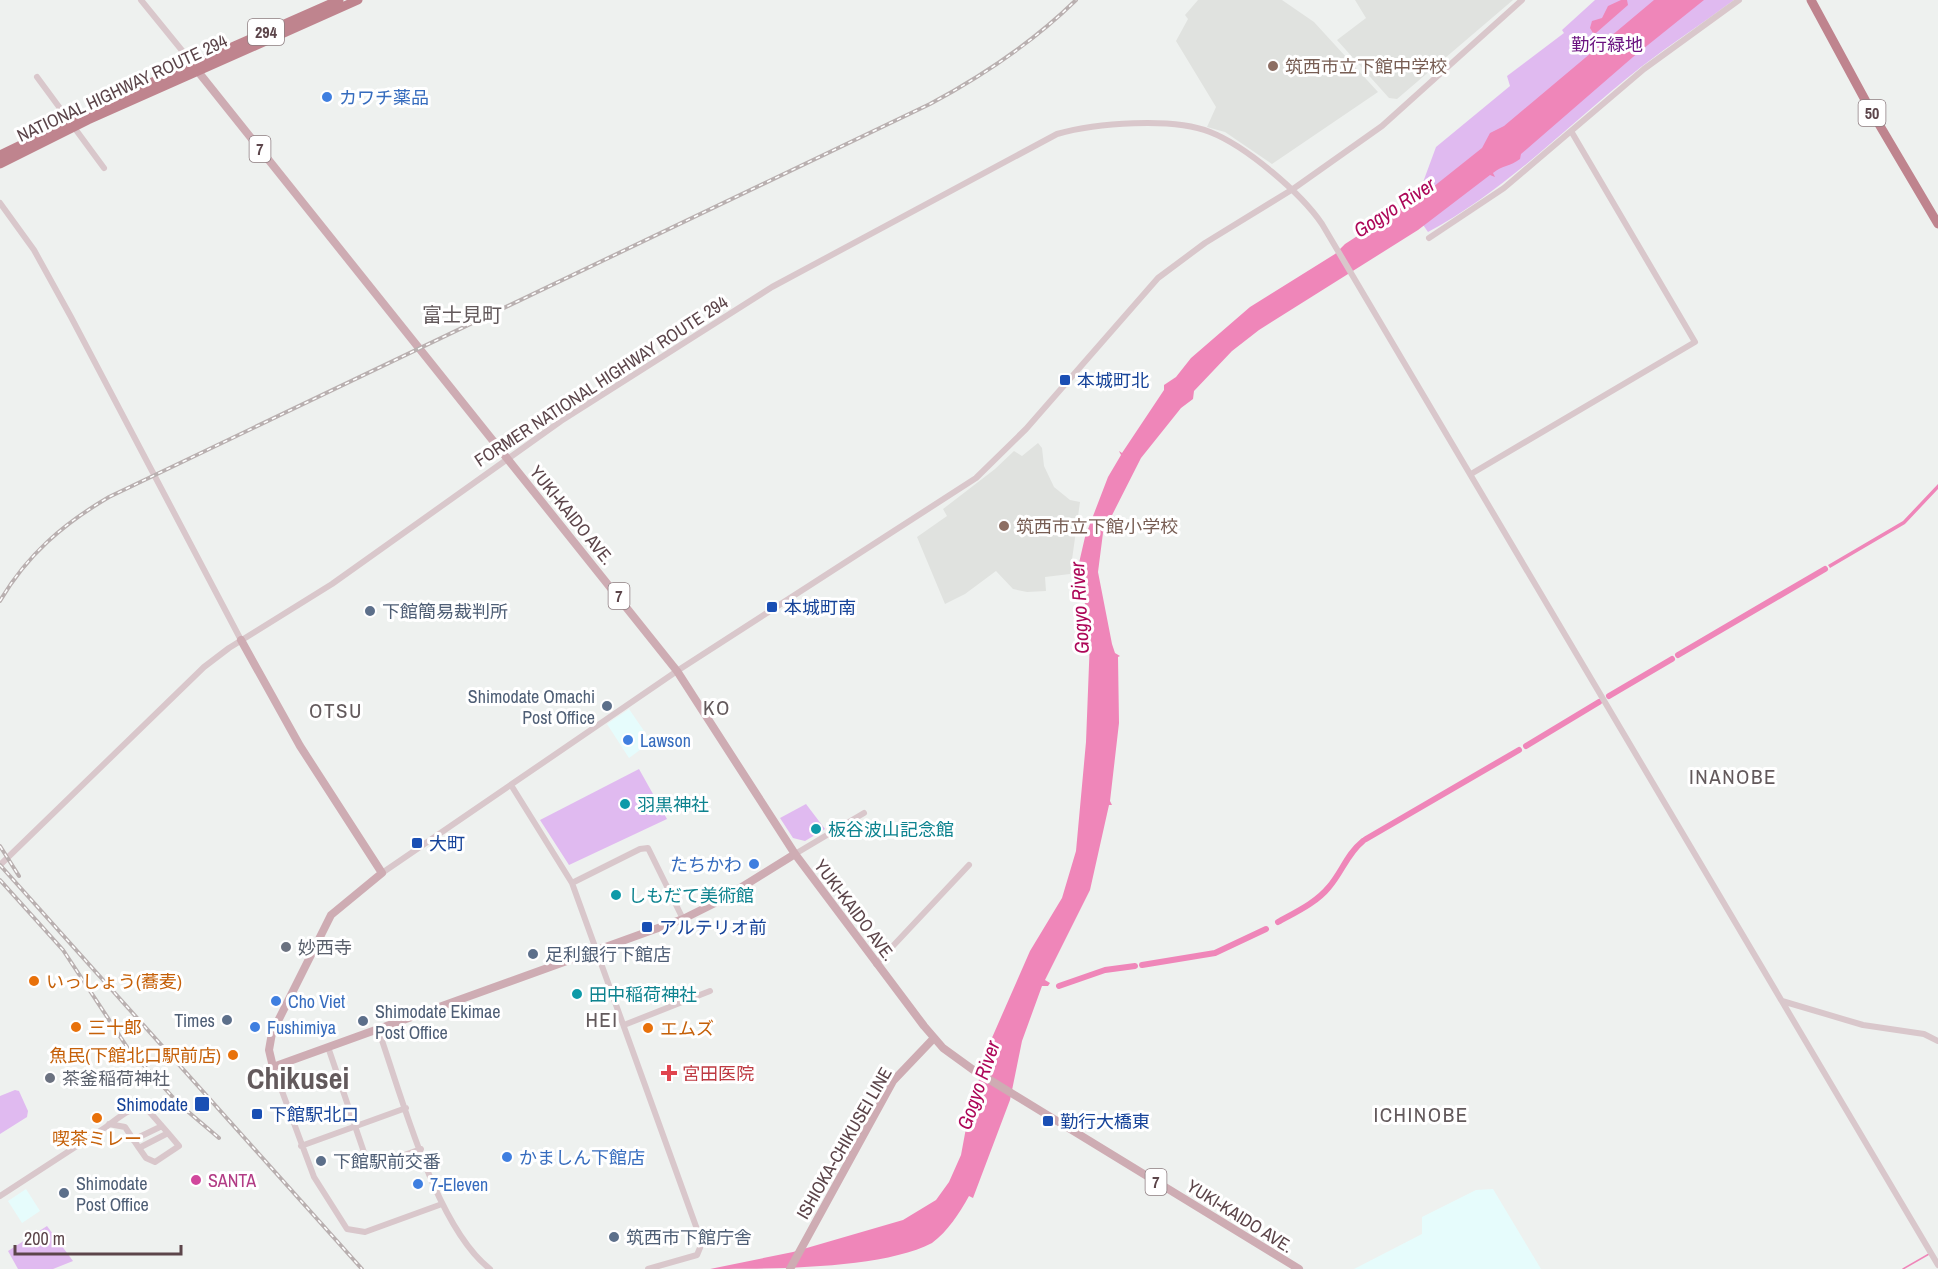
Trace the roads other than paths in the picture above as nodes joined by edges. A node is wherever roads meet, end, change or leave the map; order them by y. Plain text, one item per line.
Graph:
1 (141, 0) edge
2 (339, 0) edge
3 (358, 0) edge
4 (1522, 0) edge
5 (1739, 0) edge
6 (1812, 0) edge
7 (195, 67) junction
8 (37, 76) dead end
9 (71, 123) junction
10 (1571, 131) junction
11 (0, 155) edge
12 (0, 164) edge
13 (104, 168) dead end
14 (1293, 189) junction
15 (0, 203) edge
16 (1938, 224) edge
17 (1429, 238) dead end
18 (508, 460) junction
19 (1471, 474) junction
20 (241, 640) junction
21 (677, 670) junction
22 (511, 785) junction
23 (864, 813) dead end
24 (795, 854) junction
25 (0, 865) edge
26 (969, 865) dead end
27 (381, 873) junction
28 (572, 883) junction
29 (682, 919) junction
30 (597, 950) junction
31 (876, 964) junction
32 (710, 991) dead end
33 (1782, 1001) junction
34 (624, 1025) junction
35 (378, 1029) junction
36 (934, 1038) junction
37 (1938, 1041) edge
38 (328, 1047) junction
39 (273, 1067) junction
40 (406, 1108) junction
41 (128, 1112) junction
42 (109, 1124) junction
43 (162, 1126) junction
44 (355, 1126) junction
45 (125, 1127) junction
46 (168, 1133) junction
47 (134, 1140) junction
48 (301, 1146) junction
49 (139, 1148) junction
50 (421, 1149) junction
51 (0, 1196) edge
52 (442, 1204) junction
53 (1938, 1265) edge
54 (490, 1269) edge
55 (648, 1269) edge
56 (790, 1269) edge
57 (1299, 1269) edge

1 - 7 street, YUKI-KAIDO AVE.
2 - 7 highway, NATIONAL HIGHWAY ROUTE 294 / 294
3 - 7 highway, NATIONAL HIGHWAY ROUTE 294 / 294
4 - 14 street
5 - 10 street
6 - 16 highway, 50
7 - 9 highway, NATIONAL HIGHWAY ROUTE 294 / 294
7 - 18 main road, YUKI-KAIDO AVE. / 7
8 - 9 street
9 - 11 highway, NATIONAL HIGHWAY ROUTE 294 / 294
9 - 12 highway, NATIONAL HIGHWAY ROUTE 294 / 294
9 - 13 street
10 - 17 street
10 - 19 street
14 - 18 street, FORMER NATIONAL HIGHWAY ROUTE 294
14 - 19 street, FORMER NATIONAL HIGHWAY ROUTE 294
14 - 21 street
15 - 20 street
18 - 20 street, FORMER NATIONAL HIGHWAY ROUTE 294
18 - 21 main road, YUKI-KAIDO AVE. / 7
19 - 33 street, FORMER NATIONAL HIGHWAY ROUTE 294
20 - 25 street, FORMER NATIONAL HIGHWAY ROUTE 294
20 - 27 main road
21 - 22 street
21 - 24 main road, YUKI-KAIDO AVE. / 7
22 - 27 street
22 - 28 street
23 - 24 street
24 - 29 main road
24 - 31 main road, YUKI-KAIDO AVE. / 7
26 - 31 street
27 - 39 main road
28 - 29 street
28 - 30 street
29 - 30 main road
30 - 34 street
30 - 35 main road
31 - 36 main road, YUKI-KAIDO AVE. / 7
32 - 34 street
33 - 37 street
33 - 53 street, FORMER NATIONAL HIGHWAY ROUTE 294
34 - 55 street
35 - 38 main road
35 - 40 street
36 - 56 main road, ISHIOKA-CHIKUSEI LINE
36 - 57 main road, YUKI-KAIDO AVE. / 7
38 - 39 main road
38 - 44 street
39 - 48 street
40 - 44 street
40 - 50 street
41 - 42 street
41 - 43 street
41 - 45 street
42 - 45 street
42 - 51 street
43 - 46 street
43 - 47 street
44 - 48 street
44 - 50 street
45 - 47 street
46 - 49 street
46 - 49 street
47 - 49 street
48 - 52 street
50 - 52 street
52 - 54 street

